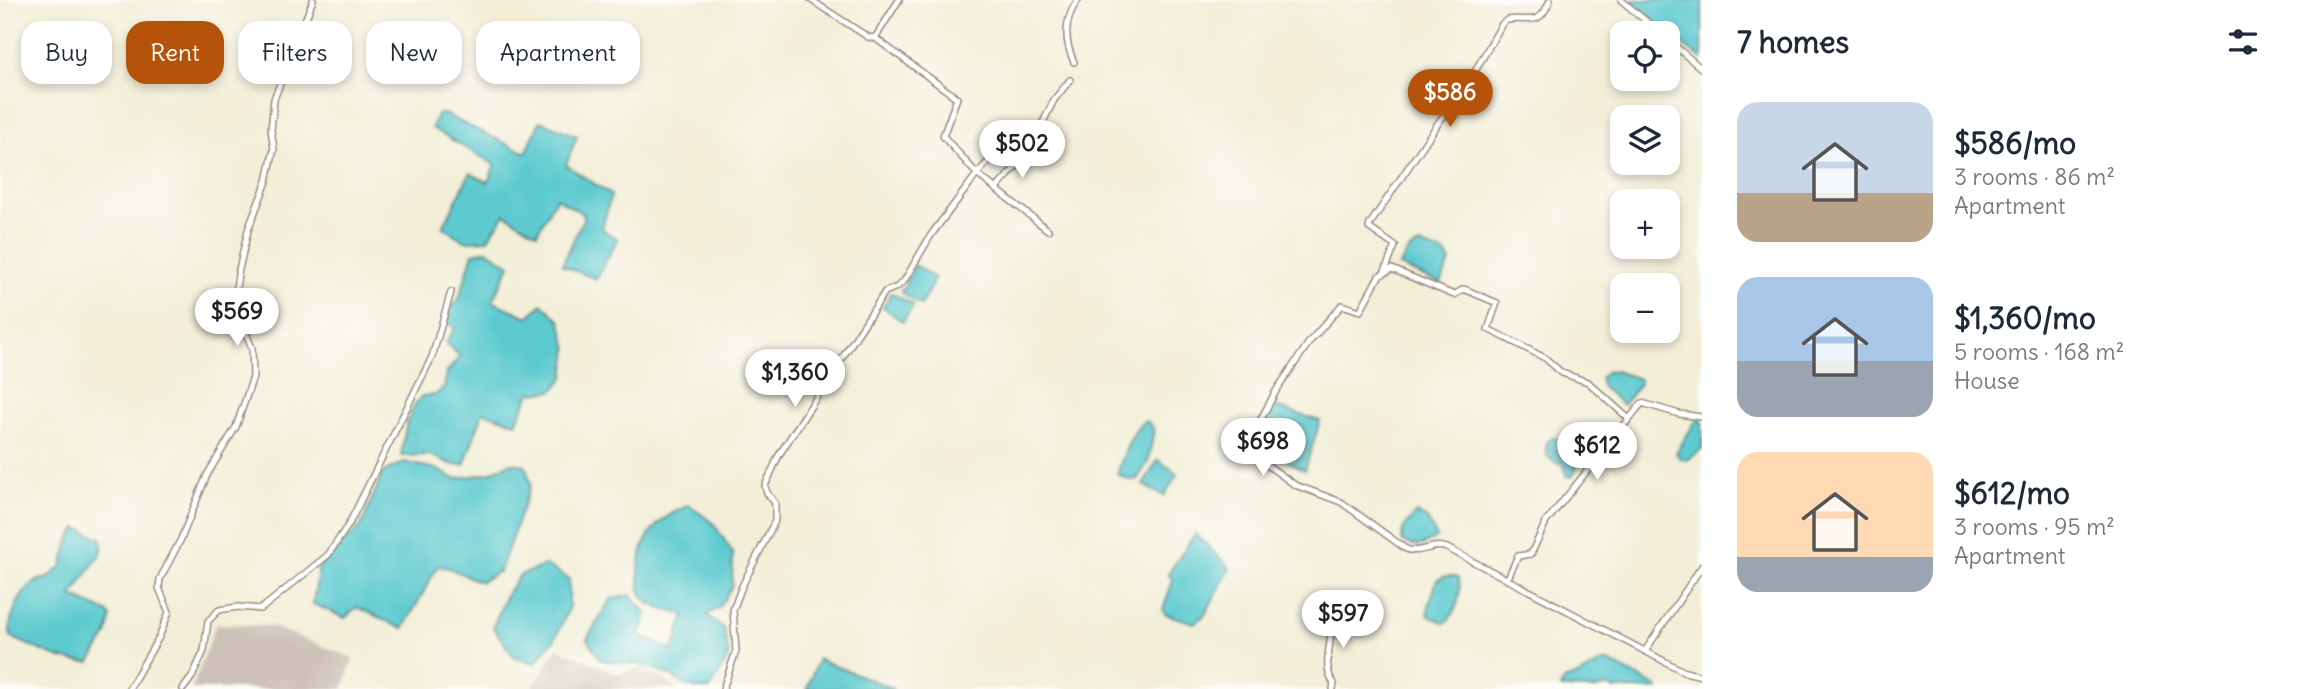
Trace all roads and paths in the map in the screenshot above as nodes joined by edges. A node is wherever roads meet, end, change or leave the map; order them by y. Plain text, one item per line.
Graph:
1 (313, 0) edge
2 (811, 0) edge
3 (899, 0) edge
4 (1077, 0) edge
5 (1550, 0) edge
6 (1621, 0) edge
7 (1646, 21) edge
8 (875, 38) junction
9 (1680, 50) edge
10 (1074, 62) dead end
11 (1702, 69) edge
12 (1070, 80) dead end
13 (1028, 153) junction
14 (977, 174) junction
15 (996, 189) junction
16 (1048, 230) dead end
17 (1385, 271) junction
18 (451, 292) dead end
19 (1702, 417) edge
20 (1629, 419) junction
21 (1702, 566) edge
22 (1507, 580) junction
23 (1323, 617) dead end
24 (1646, 651) junction
25 (1702, 676) edge
26 (129, 689) edge
27 (183, 689) edge
28 (723, 689) edge
29 (1332, 689) edge

1 - 26 street
2 - 8 street
3 - 8 street
4 - 10 street
5 - 17 street
6 - 7 street
8 - 14 street
9 - 11 street
12 - 13 street
13 - 14 street
13 - 15 street
14 - 15 street
14 - 28 street
15 - 16 street
17 - 20 street
17 - 22 street
18 - 27 street
19 - 20 street
20 - 22 street
21 - 24 street
22 - 24 street
23 - 29 street
24 - 25 street

